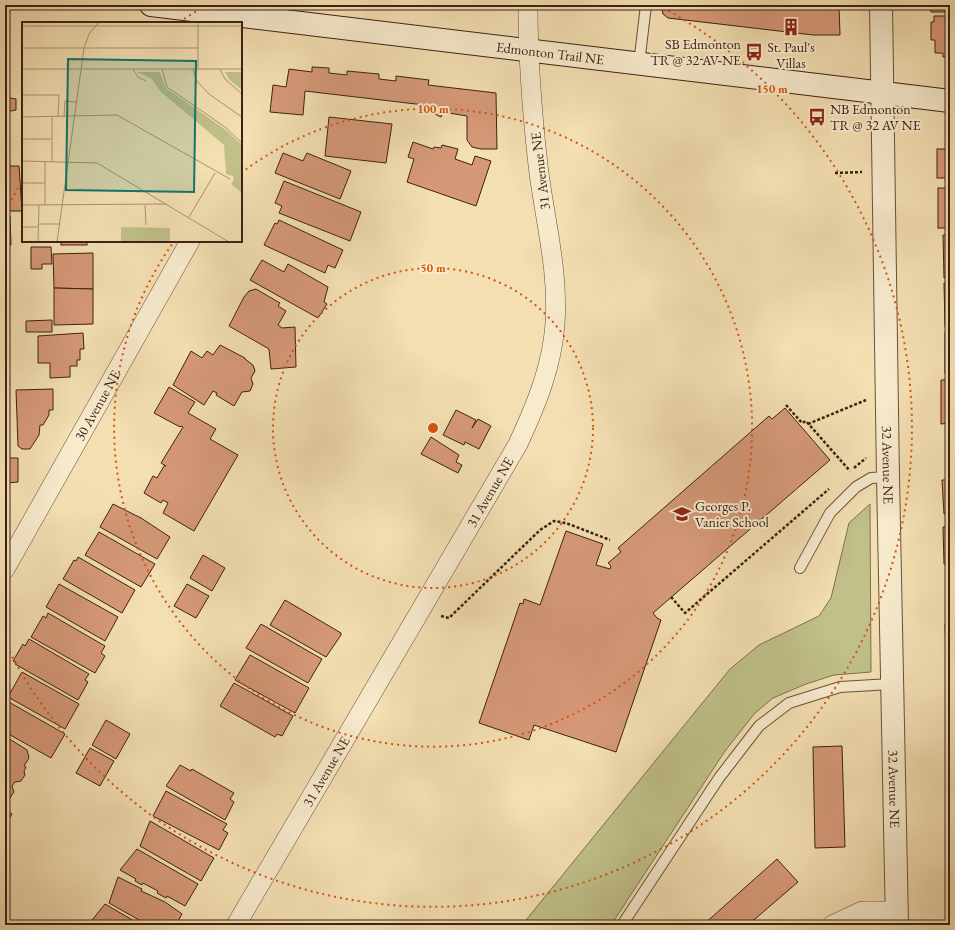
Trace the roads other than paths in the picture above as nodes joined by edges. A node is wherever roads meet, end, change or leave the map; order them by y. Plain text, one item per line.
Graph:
1 (151, 5) edge
2 (528, 5) edge
3 (646, 5) edge
4 (881, 5) edge
5 (213, 14) edge
6 (529, 51) junction
7 (639, 64) junction
8 (882, 93) junction
9 (950, 101) edge
10 (189, 242) edge
11 (888, 477) junction
12 (800, 568) dead end
13 (5, 569) edge
14 (891, 684) junction
15 (896, 918) edge
16 (236, 925) edge
17 (622, 925) edge
18 (832, 925) edge

1 - 5 street, Edmonton Trail NE
2 - 6 street, 31 Avenue NE
3 - 7 lane
4 - 8 street, 32 Avenue NE
5 - 6 street, Edmonton Trail NE
6 - 7 street, Edmonton Trail NE
6 - 16 street, 31 Avenue NE
7 - 8 street, Edmonton Trail NE
8 - 9 street, Edmonton Trail NE
8 - 11 street, 32 Avenue NE
10 - 13 street, 30 Avenue NE
11 - 12 lane
11 - 14 street, 32 Avenue NE
14 - 15 street, 32 Avenue NE
14 - 17 lane
15 - 18 street

